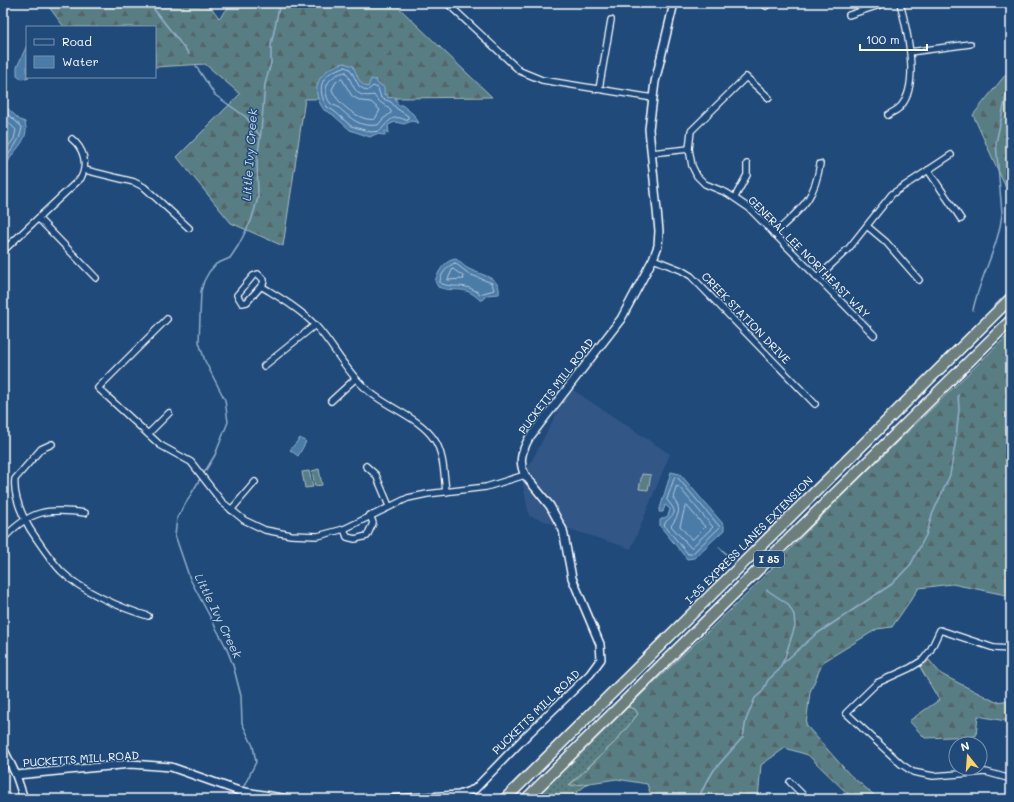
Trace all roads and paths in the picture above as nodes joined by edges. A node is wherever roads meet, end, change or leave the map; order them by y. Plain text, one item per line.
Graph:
1 (448, 3) edge
2 (674, 3) edge
3 (886, 3) edge
4 (900, 3) edge
5 (849, 15) dead end
6 (611, 20) dead end
7 (970, 44) dead end
8 (910, 52) junction
9 (599, 89) junction
10 (653, 98) junction
11 (769, 98) dead end
12 (888, 115) dead end
13 (72, 139) dead end
14 (689, 148) junction
15 (651, 153) junction
16 (951, 155) dead end
17 (747, 164) dead end
18 (820, 164) dead end
19 (85, 170) junction
20 (928, 170) junction
21 (735, 197) junction
22 (39, 219) junction
23 (961, 219) dead end
24 (866, 226) junction
25 (189, 228) dead end
26 (774, 234) junction
27 (3, 251) edge
28 (654, 259) junction
29 (96, 278) dead end
30 (817, 278) junction
31 (919, 280) dead end
32 (262, 286) junction
33 (1011, 298) edge
34 (167, 319) dead end
35 (1011, 320) edge
36 (315, 325) junction
37 (874, 335) dead end
38 (264, 366) dead end
39 (356, 379) junction
40 (331, 401) dead end
41 (815, 404) dead end
42 (168, 413) dead end
43 (148, 434) junction
44 (52, 444) dead end
45 (366, 466) dead end
46 (525, 475) junction
47 (255, 482) dead end
48 (446, 492) junction
49 (389, 506) junction
50 (232, 510) junction
51 (85, 513) dead end
52 (370, 515) junction
53 (24, 519) junction
54 (344, 529) junction
55 (3, 539) edge
56 (148, 616) dead end
57 (1011, 649) edge
58 (3, 748) edge
59 (16, 775) junction
60 (1011, 779) edge
61 (790, 782) dead end
62 (24, 799) edge
63 (288, 799) edge
64 (393, 799) edge
65 (505, 799) edge
66 (526, 799) edge
67 (807, 799) edge

1 - 9 street
2 - 10 street, PUCKETTS MILL ROAD
3 - 5 street
4 - 8 street
6 - 9 street
7 - 8 street
8 - 12 street
9 - 10 street
10 - 15 street, PUCKETTS MILL ROAD
11 - 14 street, GENERAL LEE NORTHEAST WAY
13 - 19 street
14 - 15 street
14 - 21 street, GENERAL LEE NORTHEAST WAY
15 - 28 street, PUCKETTS MILL ROAD
16 - 20 street
17 - 21 street
18 - 26 street
19 - 22 street
19 - 25 street
20 - 23 street
20 - 24 street
21 - 26 street, GENERAL LEE NORTHEAST WAY
22 - 27 street
22 - 29 street
24 - 30 street
24 - 31 street
26 - 30 street, GENERAL LEE NORTHEAST WAY
28 - 41 street, CREEK STATION DRIVE
28 - 46 street, PUCKETTS MILL ROAD
30 - 37 street, GENERAL LEE NORTHEAST WAY
32 - 32 street
32 - 36 street
33 - 65 highway, I-85 EXPRESS LANES EXTENSION / I 85
34 - 43 street
35 - 66 highway, I 85
36 - 38 street
36 - 39 street
39 - 40 street
39 - 48 street
42 - 43 street
43 - 50 street
44 - 53 street
45 - 49 street
46 - 48 street
46 - 64 street, PUCKETTS MILL ROAD
47 - 50 street
48 - 49 street
49 - 52 street
50 - 54 street
51 - 53 street
52 - 54 street
52 - 54 street
53 - 55 street
53 - 56 street
57 - 60 street
58 - 59 street
59 - 62 street
59 - 63 street, PUCKETTS MILL ROAD
61 - 67 street

